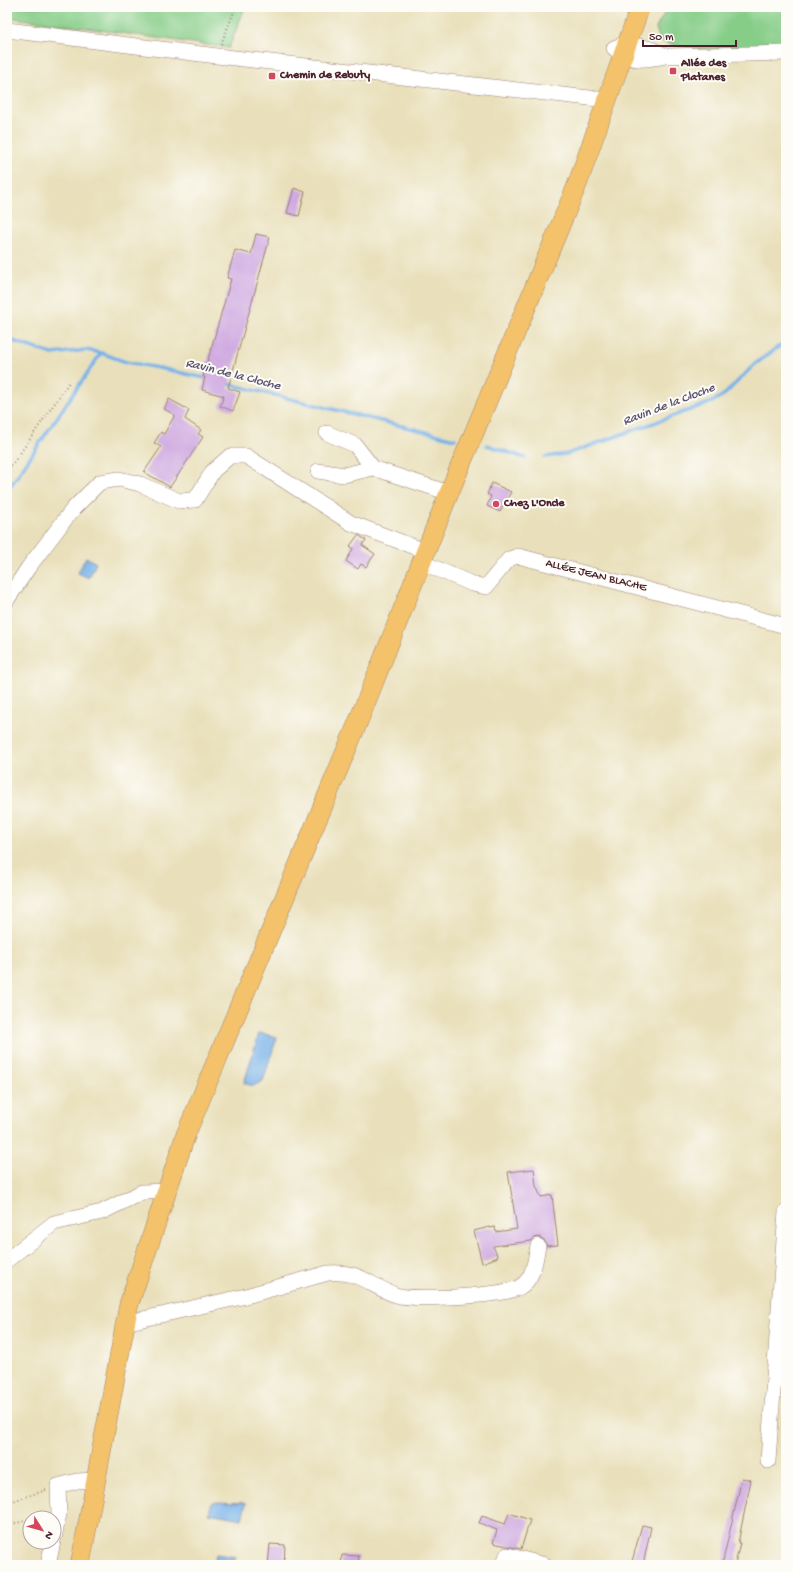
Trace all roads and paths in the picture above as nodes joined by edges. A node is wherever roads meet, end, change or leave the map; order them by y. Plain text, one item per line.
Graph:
1 (236, 7) edge
2 (629, 7) edge
3 (640, 7) edge
4 (7, 30) edge
5 (621, 49) junction
6 (786, 52) edge
7 (217, 56) junction
8 (602, 99) junction
9 (70, 381) dead end
10 (327, 433) dead end
11 (7, 467) edge
12 (373, 468) junction
13 (318, 471) dead end
14 (448, 493) junction
15 (423, 557) junction
16 (7, 600) edge
17 (786, 626) edge
18 (167, 1191) junction
19 (786, 1212) edge
20 (538, 1246) dead end
21 (7, 1260) edge
22 (783, 1286) edge
23 (125, 1323) junction
24 (768, 1461) dead end
25 (96, 1480) junction
26 (59, 1495) junction
27 (7, 1502) edge
28 (57, 1510) edge
29 (22, 1522) edge
30 (7, 1526) edge
31 (51, 1550) edge
32 (48, 1565) edge
33 (80, 1565) edge
34 (504, 1565) edge
35 (545, 1565) edge

1 - 7 path
2 - 5 main road
3 - 5 main road
4 - 7 street
5 - 6 street
5 - 8 main road
7 - 8 street
8 - 14 main road
9 - 11 path
10 - 12 street
12 - 13 street
12 - 14 street
14 - 15 main road
15 - 16 street
15 - 17 street, ALLÉE JEAN BLACHE
15 - 18 main road
18 - 21 street
18 - 23 main road
19 - 22 street
20 - 23 street
22 - 24 street
23 - 25 main road
25 - 26 street
25 - 33 main road
26 - 27 path
26 - 28 street
29 - 30 path
31 - 32 street
34 - 35 street

